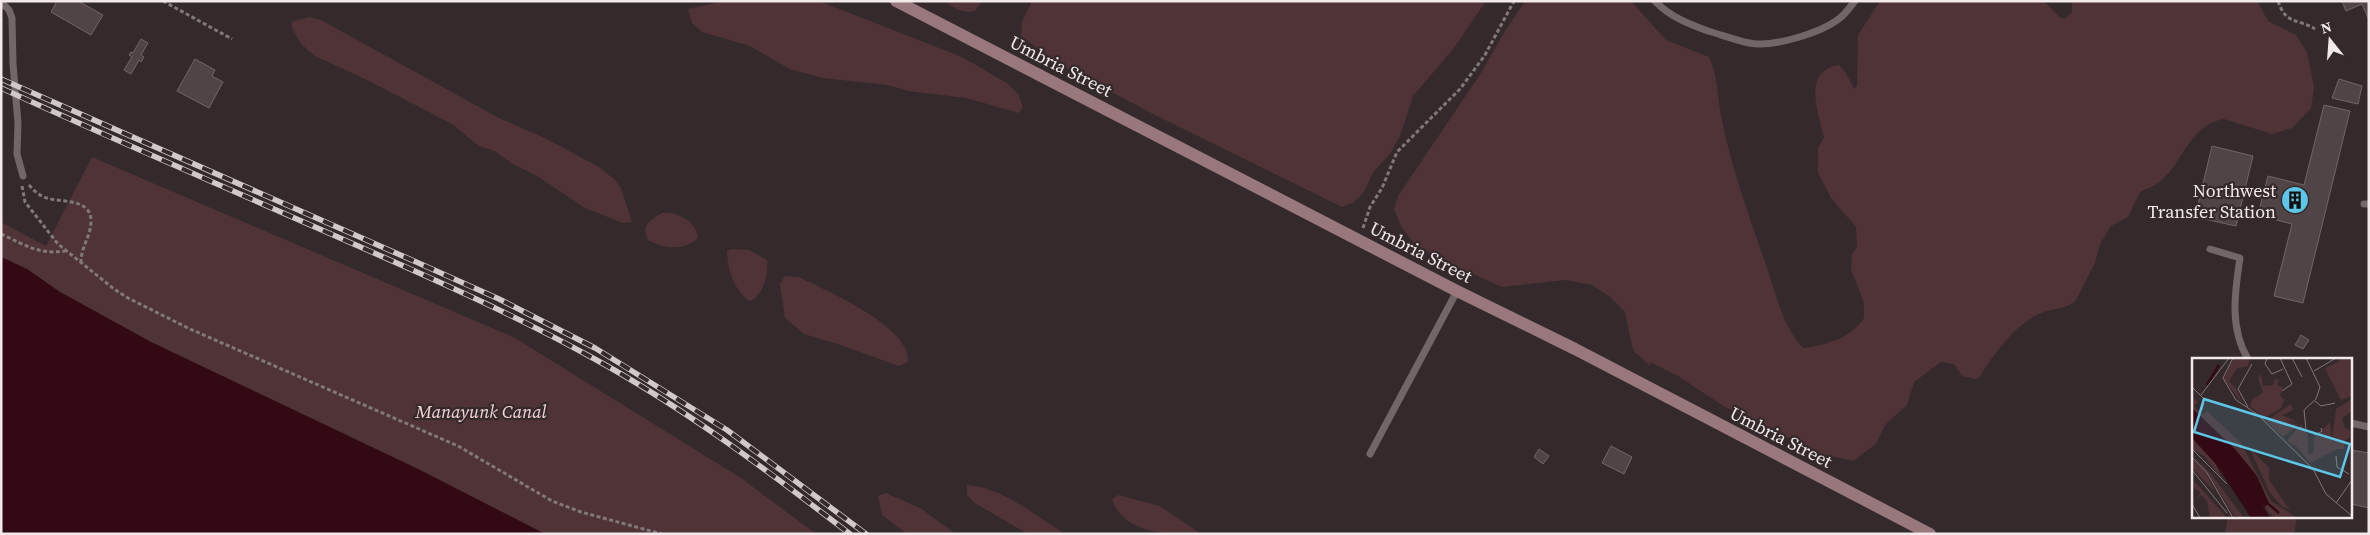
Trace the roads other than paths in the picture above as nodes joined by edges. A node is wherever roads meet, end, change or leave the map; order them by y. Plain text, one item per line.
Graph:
1 (896, 1) edge
2 (1655, 1) edge
3 (1855, 1) edge
4 (1, 2) edge
5 (23, 176) road end
6 (2210, 249) dead end
7 (1458, 291) junction
8 (2248, 358) edge
9 (2352, 423) edge
10 (2369, 427) edge
11 (1370, 454) dead end
12 (1930, 534) edge

1 - 7 main road, Umbria Street
2 - 3 lane
4 - 5 lane
6 - 8 lane
7 - 11 lane
7 - 12 main road, Umbria Street
9 - 10 lane

